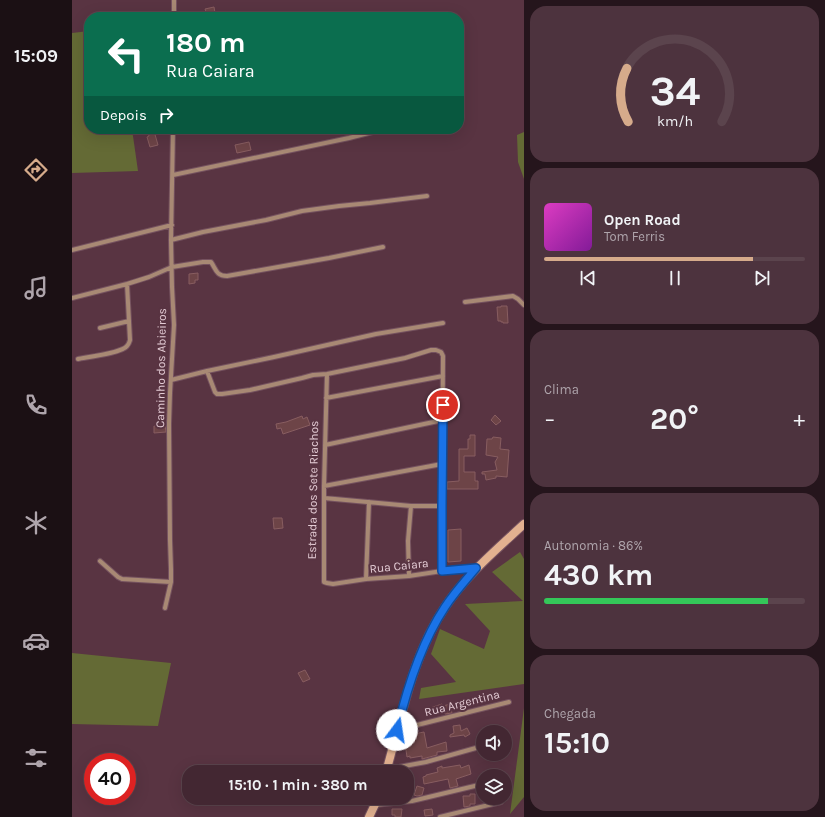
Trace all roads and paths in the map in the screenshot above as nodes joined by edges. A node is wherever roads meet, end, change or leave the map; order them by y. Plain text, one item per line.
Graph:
1 (174, 0) edge
2 (174, 12) edge
3 (173, 134) edge
4 (365, 134) edge
5 (173, 175) junction
6 (427, 196) dead end
7 (172, 225) junction
8 (171, 240) junction
9 (383, 247) dead end
10 (72, 250) edge
11 (172, 267) junction
12 (127, 284) junction
13 (72, 298) edge
14 (465, 302) dead end
15 (524, 305) edge
16 (129, 321) junction
17 (443, 323) dead end
18 (100, 328) dead end
19 (78, 360) dead end
20 (207, 371) junction
21 (327, 374) junction
22 (443, 376) junction
23 (171, 380) junction
24 (326, 398) junction
25 (443, 420) junction
26 (325, 444) junction
27 (442, 464) junction
28 (324, 486) junction
29 (324, 498) junction
30 (369, 502) junction
31 (411, 506) junction
32 (442, 506) junction
33 (524, 524) edge
34 (100, 561) dead end
35 (476, 568) junction
36 (442, 571) junction
37 (409, 576) junction
38 (366, 580) junction
39 (171, 582) junction
40 (324, 582) joint
41 (165, 608) dead end
42 (510, 702) dead end
43 (397, 730) junction
44 (476, 748) edge
45 (388, 765) edge
46 (411, 765) edge
47 (476, 786) edge
48 (414, 801) edge
49 (375, 805) edge
50 (489, 805) edge
51 (369, 817) edge
52 (440, 817) edge

1 - 2 street
3 - 5 street, Caminho dos Abieiros
4 - 5 street
5 - 7 street, Caminho dos Abieiros
6 - 8 street
7 - 8 street, Caminho dos Abieiros
7 - 10 street
8 - 11 street, Caminho dos Abieiros
9 - 11 street
11 - 12 street
11 - 23 street, Caminho dos Abieiros
12 - 13 street
12 - 16 street
14 - 15 street
16 - 18 street
16 - 19 street
17 - 20 street
20 - 21 street
20 - 23 street
21 - 22 street
21 - 24 street, Estrada dos Sete Riachos
22 - 24 street
22 - 25 street
23 - 39 street, Caminho dos Abieiros
24 - 26 street, Estrada dos Sete Riachos
25 - 26 street
25 - 27 street
26 - 28 street, Estrada dos Sete Riachos
27 - 28 street
27 - 32 street
28 - 29 street, Estrada dos Sete Riachos
29 - 30 street
29 - 40 street, Estrada dos Sete Riachos
30 - 31 street
30 - 38 street
31 - 32 street
31 - 37 street
32 - 36 street
33 - 35 street
34 - 39 street
35 - 36 street, Rua Caiara
35 - 43 street
36 - 37 street, Rua Caiara
37 - 38 street, Rua Caiara
38 - 40 street, Rua Caiara
39 - 41 street, Caminho dos Abieiros
42 - 43 street, Rua Argentina
43 - 45 street
44 - 46 street
47 - 48 street
49 - 51 street
50 - 52 street

